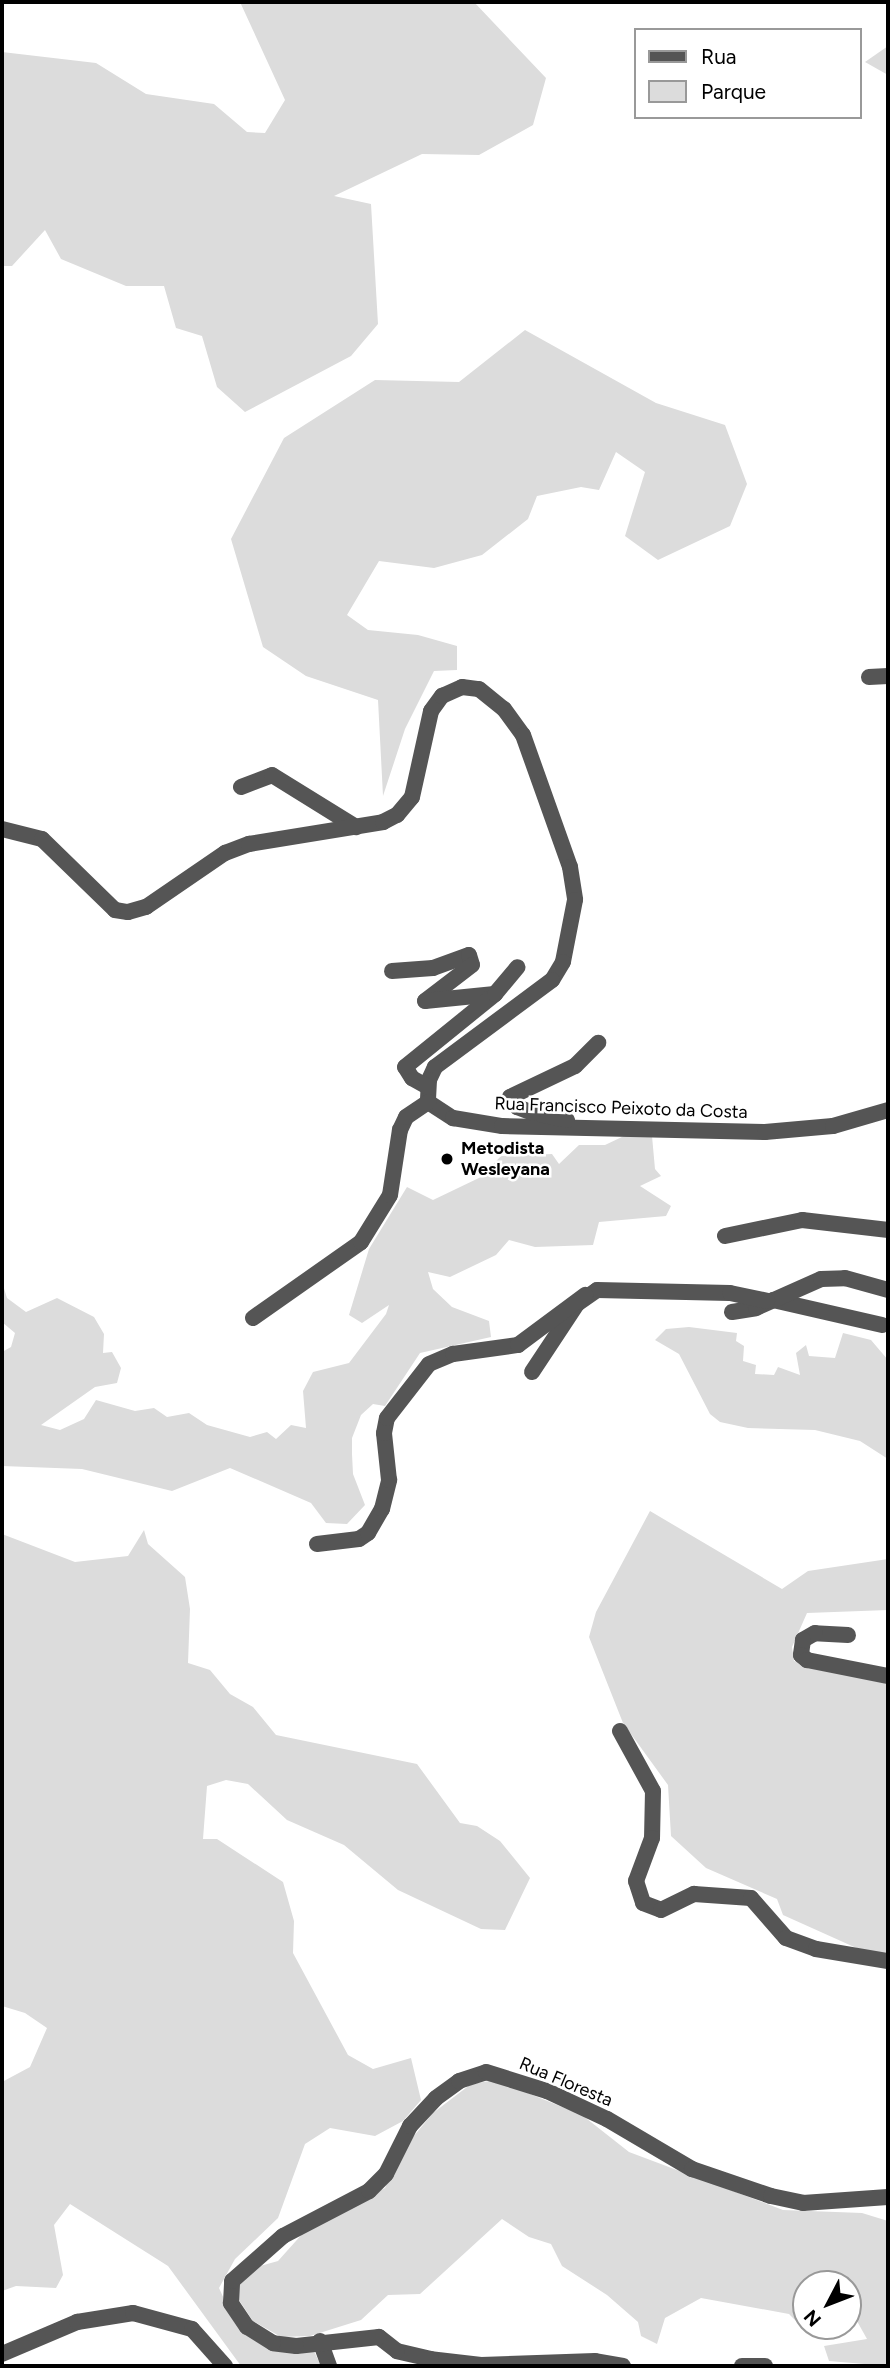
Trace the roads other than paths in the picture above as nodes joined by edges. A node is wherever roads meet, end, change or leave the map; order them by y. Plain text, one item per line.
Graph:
1 (888, 676) edge
2 (869, 677) dead end
3 (241, 787) dead end
4 (356, 827) junction
5 (2, 828) edge
6 (518, 967) dead end
7 (392, 971) dead end
8 (495, 994) junction
9 (597, 1043) dead end
10 (428, 1094) junction
11 (888, 1110) edge
12 (590, 1126) junction
13 (888, 1230) edge
14 (725, 1236) dead end
15 (888, 1290) edge
16 (585, 1295) junction
17 (770, 1301) junction
18 (732, 1312) dead end
19 (253, 1318) dead end
20 (882, 1325) dead end
21 (531, 1372) dead end
22 (317, 1544) dead end
23 (848, 1636) dead end
24 (888, 1676) edge
25 (620, 1731) dead end
26 (888, 1961) edge
27 (888, 2197) edge
28 (320, 2341) junction
29 (2, 2354) edge
30 (225, 2366) edge
31 (329, 2366) edge
32 (623, 2366) edge
33 (741, 2366) edge
34 (765, 2366) edge

1 - 2 street
3 - 4 street
4 - 5 street
4 - 10 street
6 - 8 street
7 - 8 street
8 - 10 street, Rua Francisco Peixoto da Costa
9 - 12 street
10 - 12 street, Rua Francisco Peixoto da Costa
10 - 19 street
11 - 12 street, Rua Francisco Peixoto da Costa
13 - 14 street
15 - 17 street
16 - 17 street
16 - 21 street
16 - 22 street
17 - 18 street
17 - 20 street
23 - 24 street
25 - 26 street
27 - 28 street, Rua Floresta
28 - 31 street
28 - 32 street, Rua Floresta
29 - 30 street
33 - 34 street

